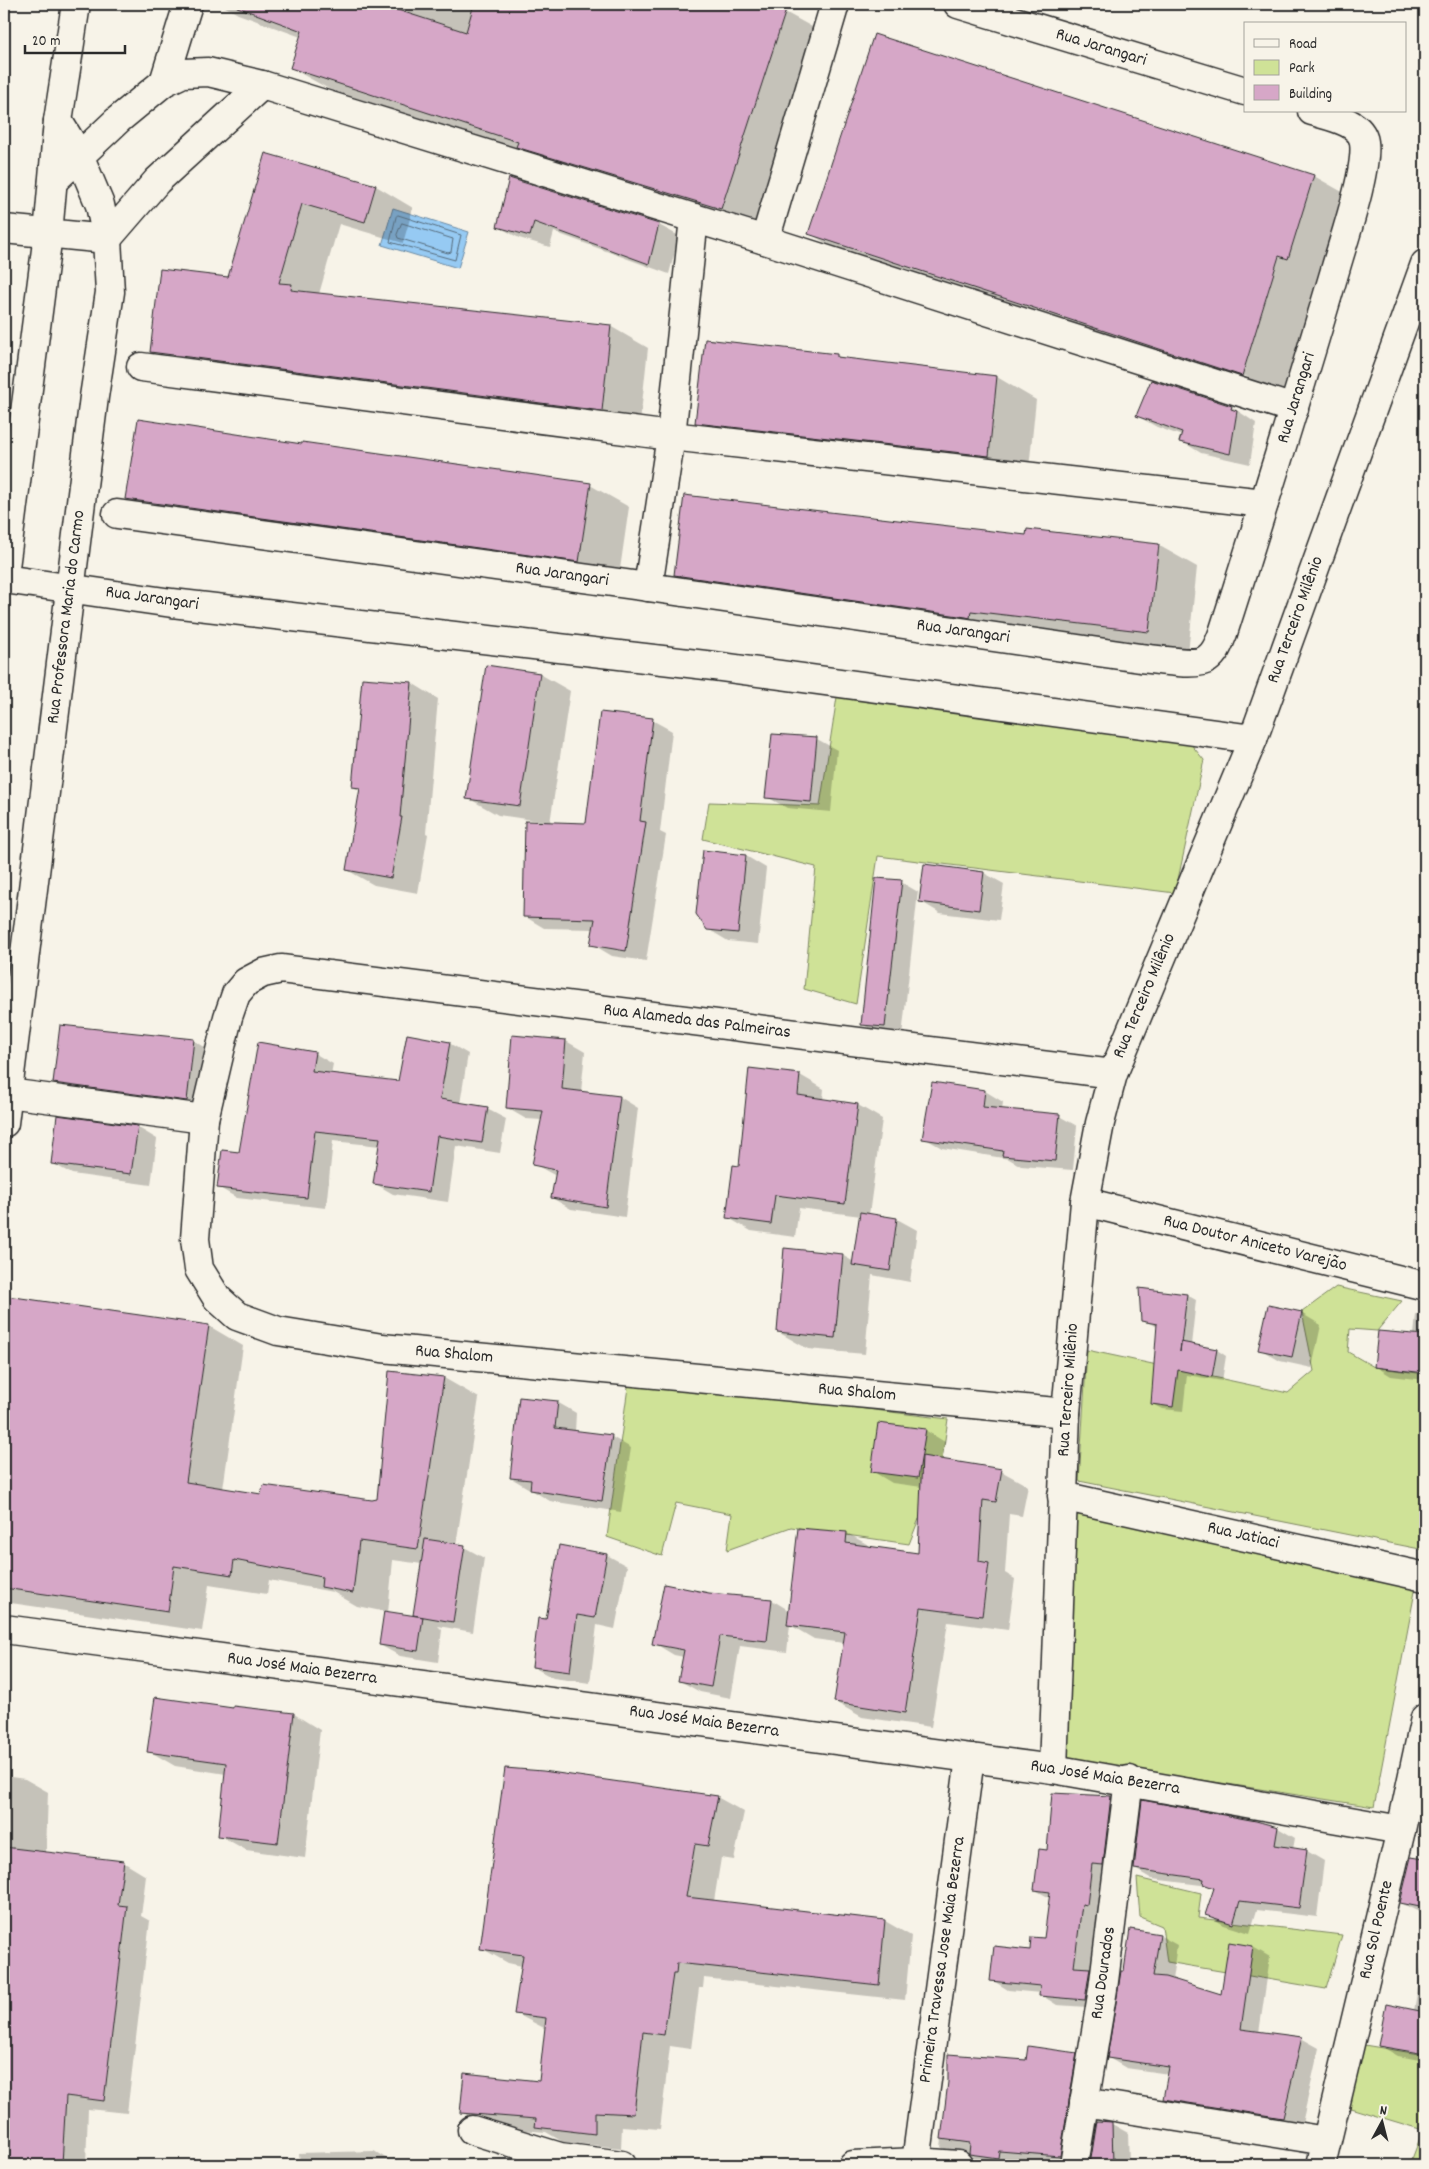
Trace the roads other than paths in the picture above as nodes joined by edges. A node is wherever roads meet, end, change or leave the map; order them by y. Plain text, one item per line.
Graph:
1 (76, 4) edge
2 (188, 4) edge
3 (835, 4) edge
4 (958, 4) edge
5 (164, 82) junction
6 (262, 85) junction
7 (1244, 91) edge
8 (1315, 112) edge
9 (58, 121) junction
10 (79, 155) junction
11 (53, 180) junction
12 (694, 218) junction
13 (4, 229) edge
14 (48, 234) junction
15 (107, 239) junction
16 (765, 240) junction
17 (1425, 264) edge
18 (142, 367) dead end
19 (1294, 409) junction
20 (671, 436) junction
21 (1264, 503) junction
22 (117, 514) dead end
23 (4, 575) edge
24 (4, 579) edge
25 (648, 587) junction
26 (71, 588) junction
27 (1253, 739) junction
28 (281, 969) joint
29 (1113, 1074) junction
30 (8, 1093) junction
31 (204, 1119) junction
32 (4, 1123) edge
33 (1085, 1202) junction
34 (1425, 1286) edge
35 (1066, 1413) junction
36 (1062, 1496) junction
37 (1425, 1577) edge
38 (4, 1629) edge
39 (1425, 1718) edge
40 (970, 1758) junction
41 (1054, 1768) junction
42 (1129, 1780) junction
43 (1401, 1830) junction
44 (1084, 2102) junction
45 (472, 2130) dead end
46 (1324, 2153) edge
47 (916, 2162) junction
48 (622, 2165) edge
49 (853, 2165) edge
50 (958, 2165) edge
51 (1074, 2165) edge

1 - 9 street
2 - 5 street
3 - 16 street
4 - 7 street, Rua Jarangari
5 - 6 street
5 - 10 street
6 - 12 street
6 - 15 street
8 - 19 street, Rua Jarangari
9 - 10 street, Rua Professora Maria do Carmo
9 - 11 street
10 - 11 street
10 - 15 street, Rua Professora Maria do Carmo
11 - 14 street
12 - 16 street
12 - 20 street
13 - 14 street
14 - 15 street
14 - 23 street
15 - 26 street, Rua Professora Maria do Carmo
16 - 19 street
17 - 27 street, Rua Terceiro Milênio
18 - 20 street
19 - 21 street, Rua Jarangari
20 - 21 street
20 - 25 street
21 - 25 street, Rua Jarangari
22 - 25 street, Rua Jarangari
24 - 26 street, Rua Jarangari
26 - 27 street, Rua Jarangari
26 - 30 street, Rua Professora Maria do Carmo
27 - 29 street, Rua Terceiro Milênio
28 - 29 street, Rua Alameda das Palmeiras
28 - 31 street, Rua Shalom
29 - 33 street, Rua Terceiro Milênio
30 - 31 street
30 - 32 street, Rua Professora Maria do Carmo
31 - 35 street, Rua Shalom
33 - 34 street, Rua Doutor Aniceto Varejão
33 - 35 street, Rua Terceiro Milênio
35 - 36 street, Rua Terceiro Milênio
36 - 37 street, Rua Jatiaci
36 - 41 street, Rua Terceiro Milênio
38 - 40 street, Rua José Maia Bezerra
39 - 43 street, Rua Sol Poente
40 - 41 street, Rua José Maia Bezerra
40 - 47 street, Primeira Travessa Jose Maia Bezerra
41 - 42 street, Rua José Maia Bezerra
42 - 43 street, Rua José Maia Bezerra
42 - 44 street, Rua Dourados
43 - 46 street, Rua Sol Poente
44 - 46 street, Rua Sol Poente
44 - 51 street, Rua Dourados
45 - 48 street
47 - 49 street
47 - 50 street

